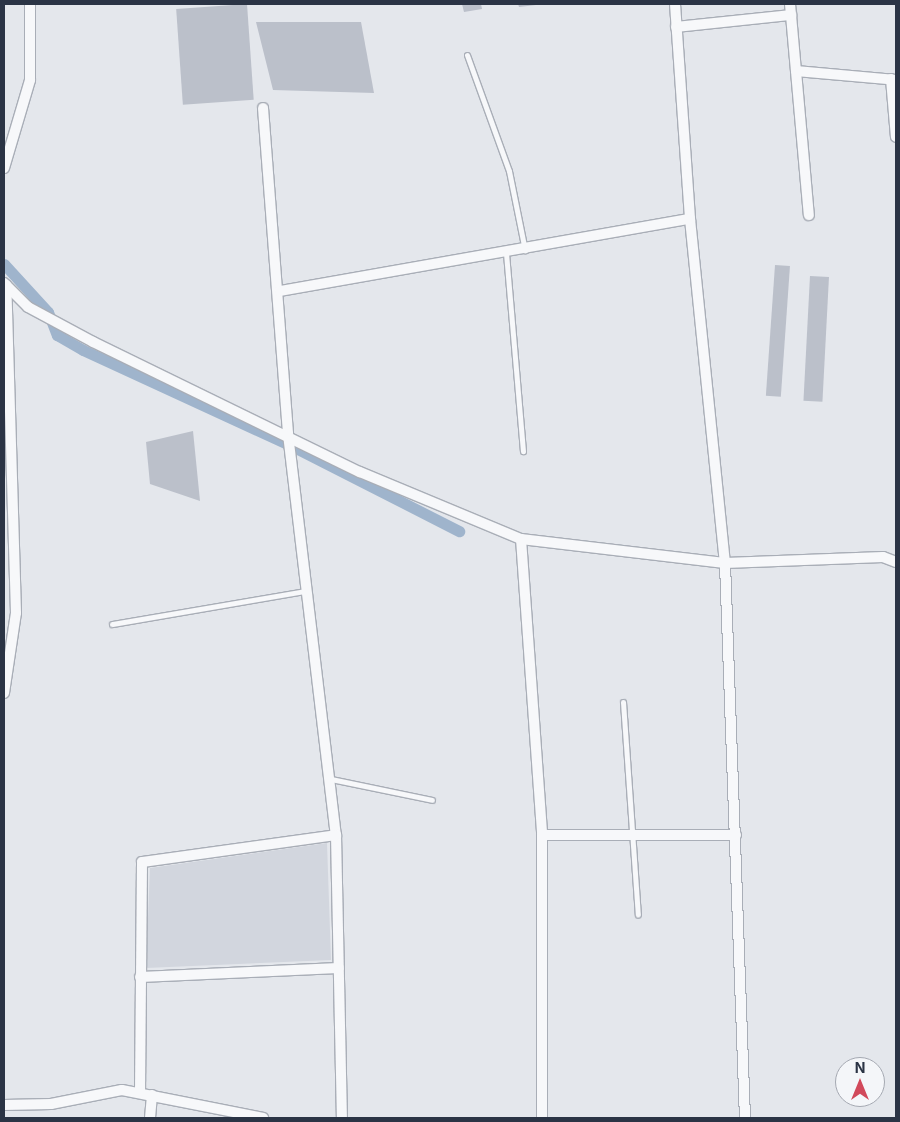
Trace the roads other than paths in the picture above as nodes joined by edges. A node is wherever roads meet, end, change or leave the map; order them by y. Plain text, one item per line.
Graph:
1 (30, 4) edge
2 (674, 4) edge
3 (790, 4) edge
4 (791, 15) junction
5 (676, 27) junction
6 (467, 55) dead end
7 (796, 71) junction
8 (894, 80) edge
9 (263, 108) dead end
10 (896, 137) edge
11 (4, 168) edge
12 (809, 215) dead end
13 (690, 219) junction
14 (525, 250) junction
15 (506, 253) junction
16 (5, 284) edge
17 (280, 290) junction
18 (288, 434) junction
19 (523, 451) dead end
20 (521, 539) junction
21 (896, 562) edge
22 (725, 563) junction
23 (307, 591) junction
24 (112, 624) dead end
25 (4, 693) edge
26 (622, 702) dead end
27 (331, 779) junction
28 (432, 800) dead end
29 (632, 834) junction
30 (336, 835) junction
31 (542, 835) junction
32 (736, 835) junction
33 (638, 914) dead end
34 (339, 968) junction
35 (140, 977) junction
36 (140, 1092) junction
37 (152, 1095) junction
38 (4, 1104) edge
39 (150, 1118) edge
40 (262, 1118) edge
41 (342, 1118) edge
42 (542, 1118) edge
43 (745, 1118) edge

1 - 11 street
2 - 5 street
3 - 4 street
4 - 5 street
4 - 7 street
5 - 13 street
6 - 14 lane
7 - 8 street
7 - 12 street
8 - 10 street
9 - 17 street
13 - 14 street
13 - 22 street
14 - 15 street
15 - 17 street
15 - 19 lane
16 - 18 street
16 - 25 street
17 - 18 street
18 - 20 street
18 - 23 street
20 - 22 street
20 - 31 street
21 - 22 street
22 - 32 street
23 - 24 lane
23 - 27 street
26 - 29 lane
27 - 28 lane
27 - 30 street
29 - 31 street
29 - 32 street
29 - 33 lane
30 - 34 street
30 - 35 street
31 - 42 street
32 - 43 street
34 - 35 street
34 - 41 street
35 - 36 street
36 - 37 street
36 - 38 street
37 - 39 street
37 - 40 street

